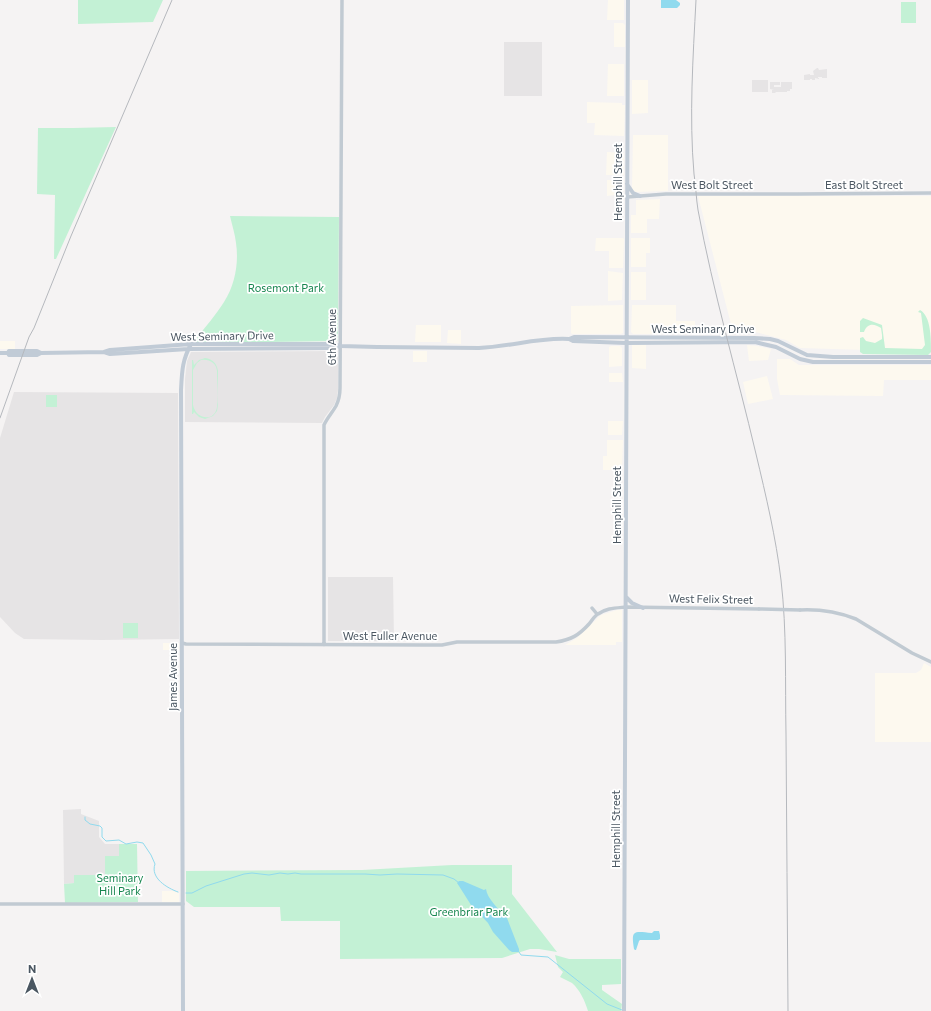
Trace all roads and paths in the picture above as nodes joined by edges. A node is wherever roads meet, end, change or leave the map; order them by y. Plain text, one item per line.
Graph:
1 (342, 0) edge
2 (628, 0) edge
3 (628, 184) junction
4 (931, 193) edge
5 (797, 194) joint
6 (640, 196) junction
7 (627, 197) junction
8 (626, 337) junction
9 (676, 337) junction
10 (569, 339) junction
11 (626, 343) junction
12 (675, 343) junction
13 (191, 344) junction
14 (229, 346) junction
15 (341, 346) junction
16 (188, 349) junction
17 (104, 352) junction
18 (0, 353) edge
19 (833, 357) junction
20 (857, 357) junction
21 (931, 358) edge
22 (822, 362) junction
23 (842, 362) junction
24 (877, 362) junction
25 (915, 362) junction
26 (931, 362) edge
27 (626, 597) junction
28 (626, 607) junction
29 (592, 608) dead end
30 (643, 608) junction
31 (610, 609) joint
32 (597, 614) junction
33 (182, 643) junction
34 (324, 645) junction
35 (931, 662) edge
36 (0, 904) edge
37 (183, 904) junction
38 (624, 1009) edge
39 (183, 1011) edge

1 - 15 street, 6th Avenue
2 - 3 main road, Hemphill Street
3 - 6 main road
3 - 7 main road, Hemphill Street
4 - 5 street, East Bolt Street
5 - 6 street, West Bolt Street
6 - 7 street, West Bolt Street
7 - 8 main road, Hemphill Street
8 - 9 main road, West Seminary Drive
8 - 10 main road, West Seminary Drive
8 - 11 main road, Hemphill Street
9 - 12 main road
9 - 19 main road, West Seminary Drive
10 - 11 main road, West Seminary Drive
10 - 15 main road, West Seminary Drive
11 - 12 main road, West Seminary Drive
11 - 27 main road, Hemphill Street
12 - 22 main road, West Seminary Drive
13 - 14 main road, West Seminary Drive
13 - 16 main road, James Avenue
13 - 17 main road, West Seminary Drive
14 - 15 main road, West Seminary Drive
14 - 16 main road, West Seminary Drive
15 - 34 street, 6th Avenue
16 - 17 main road, West Seminary Drive
16 - 33 main road, James Avenue
17 - 18 main road, West Seminary Drive
19 - 20 main road, West Seminary Drive
19 - 22 main road
20 - 21 main road
20 - 23 main road
20 - 24 main road
21 - 25 main road
22 - 23 main road, West Seminary Drive
23 - 24 main road, West Seminary Drive
24 - 25 main road
25 - 26 main road
27 - 28 main road, Hemphill Street
27 - 30 main road
28 - 30 street, West Felix Street
28 - 31 street, West Felix Street
28 - 38 main road, Hemphill Street
29 - 32 street
30 - 35 street, West Felix Street, bridge
31 - 32 street, West Fuller Avenue
32 - 34 street, West Fuller Avenue
33 - 34 street, West Fuller Avenue
33 - 37 main road, James Avenue
36 - 37 street
37 - 39 main road, James Avenue

